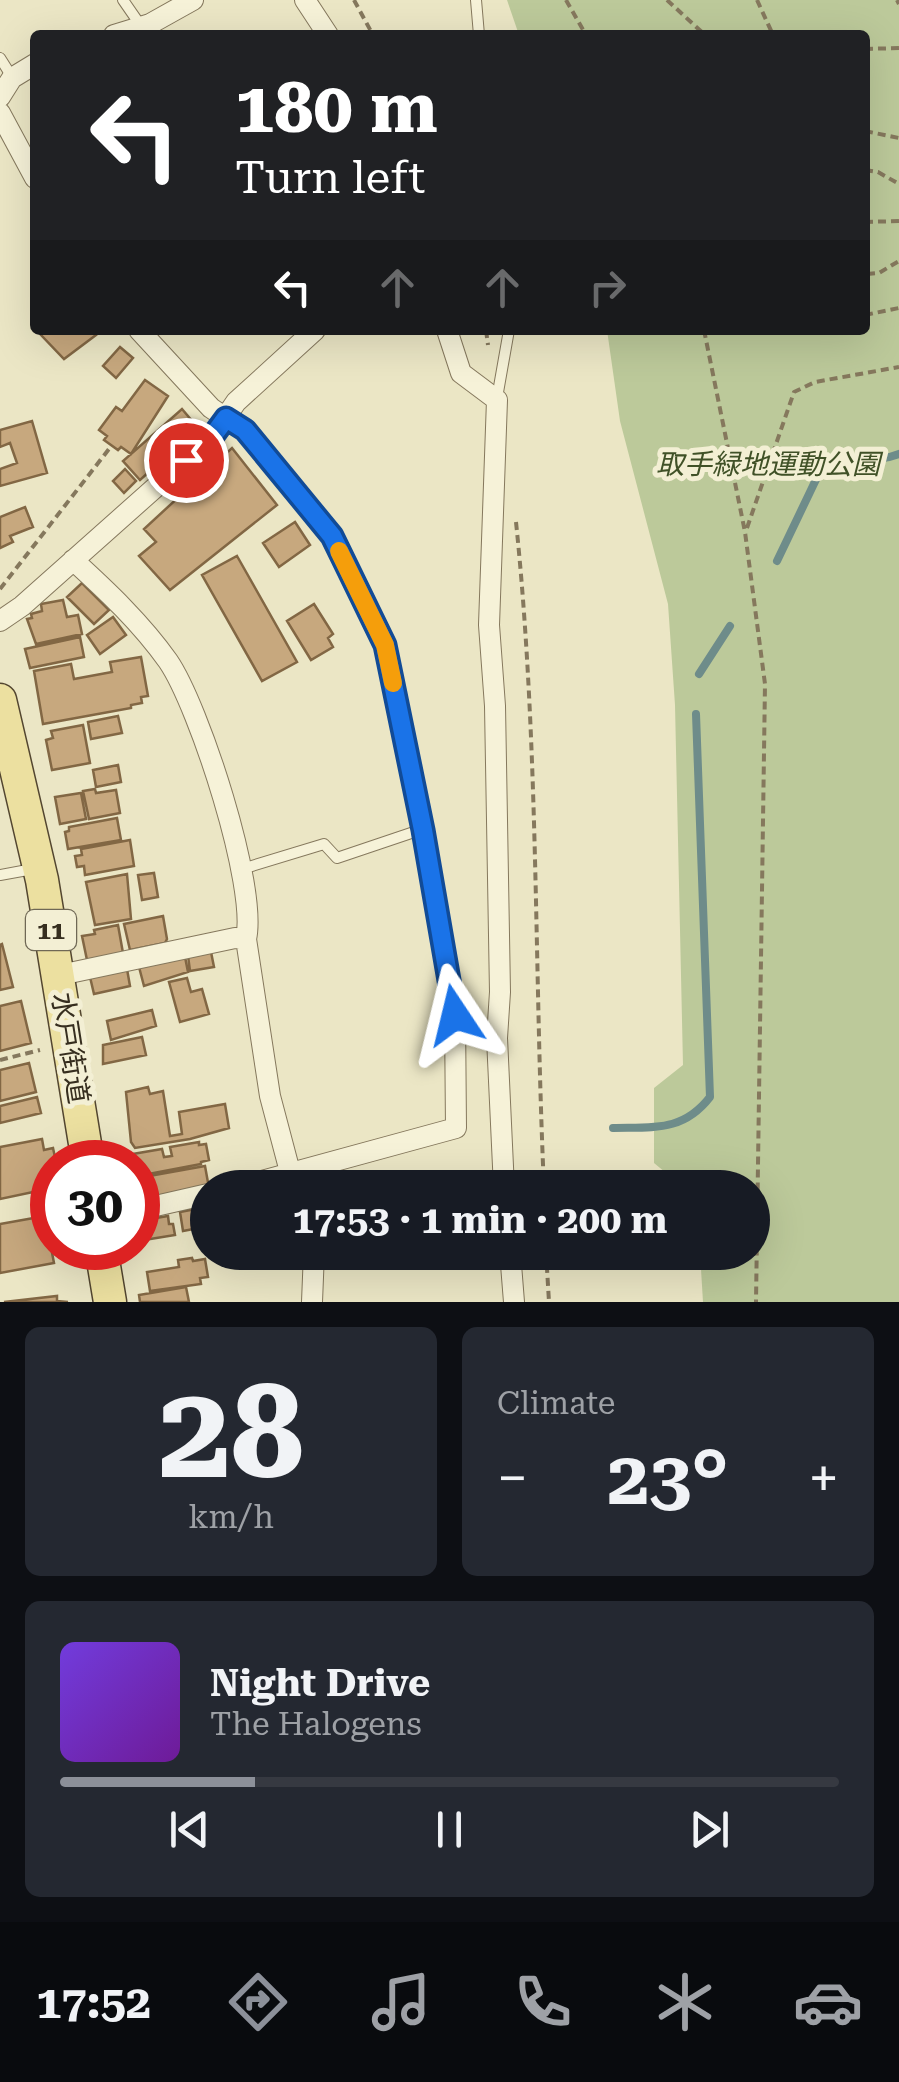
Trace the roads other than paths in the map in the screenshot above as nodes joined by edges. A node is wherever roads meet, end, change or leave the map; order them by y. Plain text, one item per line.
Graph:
1 (123, 0) edge
2 (194, 0) edge
3 (305, 0) edge
4 (476, 0) edge
5 (142, 27) junction
6 (132, 30) edge
7 (325, 30) edge
8 (479, 30) edge
9 (0, 58) edge
10 (30, 67) edge
11 (12, 78) junction
12 (0, 98) edge
13 (0, 113) edge
14 (30, 169) edge
15 (144, 335) edge
16 (310, 335) edge
17 (449, 335) edge
18 (508, 335) edge
19 (497, 400) junction
20 (226, 418) junction
21 (73, 560) junction
22 (0, 621) edge
23 (0, 700) edge
24 (423, 830) junction
25 (39, 868) junction
26 (242, 870) junction
27 (0, 875) edge
28 (246, 940) junction
29 (60, 975) junction
30 (455, 1015) junction
31 (497, 1038) junction
32 (85, 1140) edge
33 (291, 1170) edge
34 (332, 1170) edge
35 (503, 1170) edge
36 (190, 1198) edge
37 (160, 1205) edge
38 (105, 1270) edge
39 (313, 1270) edge
40 (511, 1270) edge
41 (110, 1302) edge
42 (312, 1302) edge
43 (514, 1302) edge

1 - 5 lane
2 - 5 street
3 - 7 street
4 - 8 lane
5 - 6 street
9 - 11 lane
10 - 11 street
11 - 12 street
13 - 14 street
15 - 20 street
16 - 20 street
17 - 19 street
18 - 19 lane
19 - 31 street
20 - 21 street
20 - 24 street
21 - 22 street
21 - 26 street
23 - 25 main road, 水戸街道 / 11
24 - 26 lane
24 - 30 street
25 - 27 lane
25 - 29 main road, 水戸街道 / 11
26 - 28 street
28 - 29 street
28 - 33 street
29 - 32 main road, 水戸街道 / 11
30 - 31 street
30 - 34 street
31 - 35 street
36 - 37 street
38 - 41 main road
39 - 42 street
40 - 43 street

